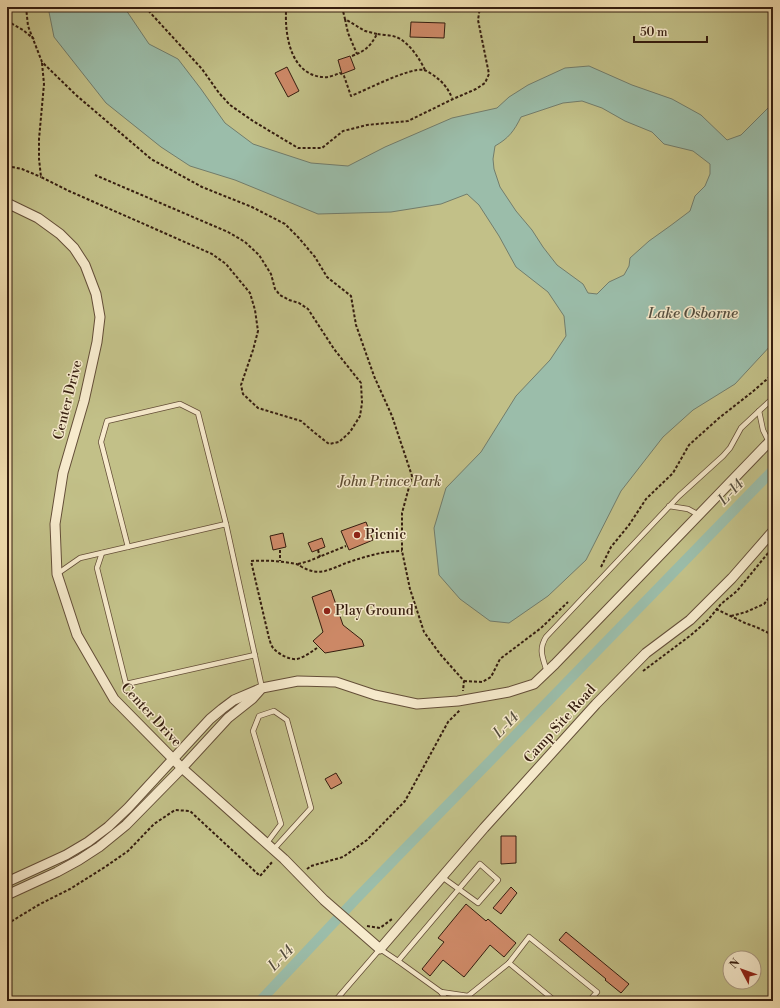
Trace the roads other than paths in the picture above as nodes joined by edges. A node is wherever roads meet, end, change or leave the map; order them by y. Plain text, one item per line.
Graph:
1 (7, 203) edge
2 (773, 398) edge
3 (759, 411) junction
4 (771, 440) edge
5 (669, 506) junction
6 (699, 514) junction
7 (226, 524) junction
8 (773, 531) edge
9 (128, 547) junction
10 (102, 553) junction
11 (57, 574) junction
12 (255, 655) junction
13 (547, 672) junction
14 (262, 688) junction
15 (173, 759) junction
16 (182, 768) junction
17 (273, 850) junction
18 (442, 877) junction
19 (10, 881) edge
20 (459, 889) junction
21 (17, 890) junction
22 (7, 894) edge
23 (380, 949) junction
24 (398, 961) junction
25 (508, 963) junction
26 (441, 992) junction
27 (335, 1001) edge
28 (447, 1001) edge
29 (555, 1001) edge
30 (589, 1001) edge

1 - 11 street, Center Drive
2 - 3 lane
3 - 4 lane
3 - 5 lane
4 - 6 street
5 - 6 lane
5 - 13 lane
6 - 13 street
7 - 9 lane
7 - 9 lane
7 - 12 lane
8 - 18 street, Camp Site Road
9 - 10 lane
10 - 11 lane
10 - 12 lane
11 - 15 street, Center Drive
12 - 14 lane
13 - 14 street
14 - 15 street
14 - 16 street
15 - 16 street, Center Drive
15 - 19 street
16 - 17 street, Center Drive
16 - 21 street
17 - 17 lane
17 - 23 street, Center Drive
18 - 20 lane
18 - 23 street, Camp Site Road
19 - 21 street
20 - 20 lane
20 - 24 lane
21 - 22 street
23 - 24 lane
23 - 27 lane
24 - 26 lane
25 - 26 lane
25 - 29 lane
25 - 30 lane
26 - 28 lane

